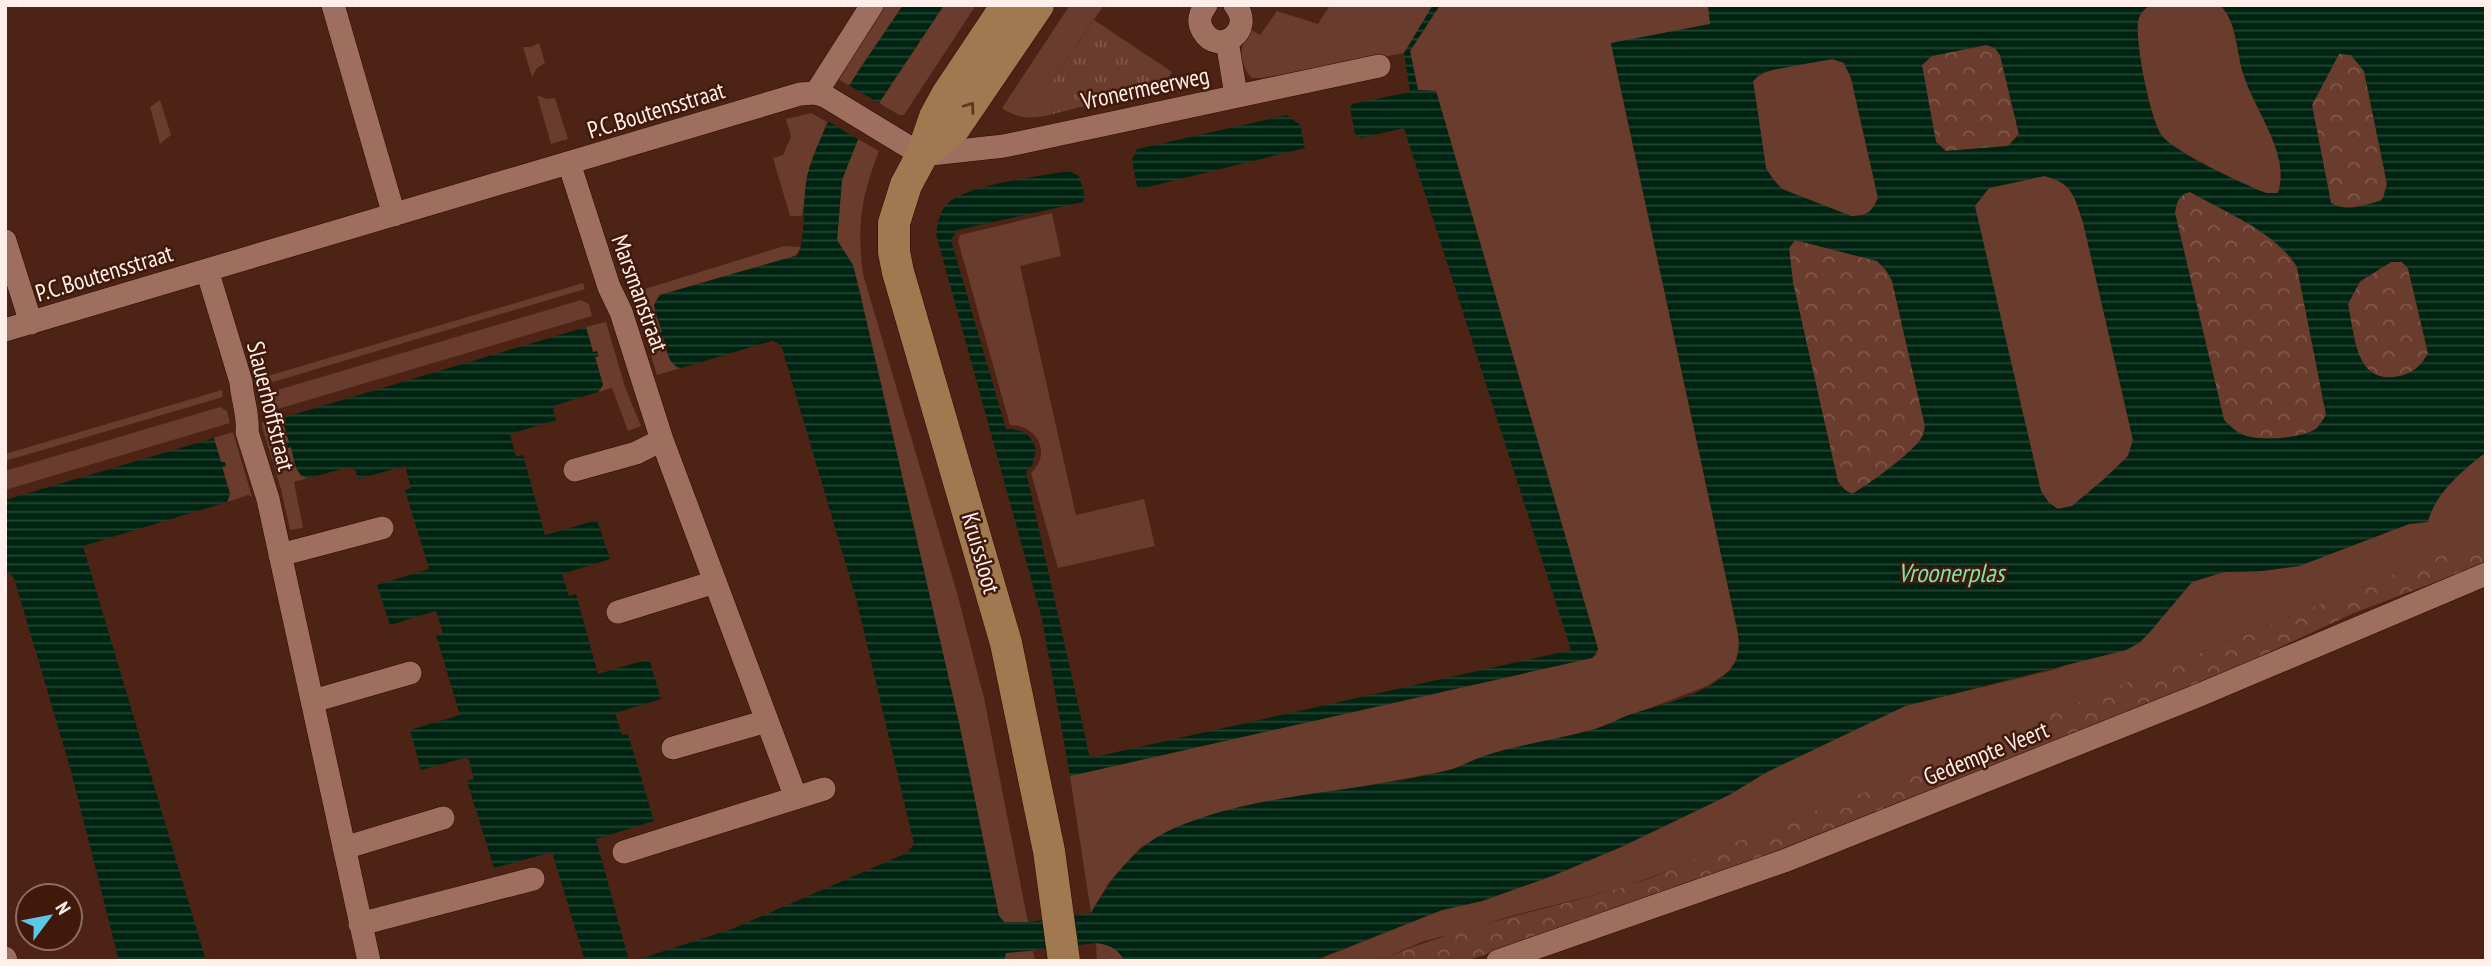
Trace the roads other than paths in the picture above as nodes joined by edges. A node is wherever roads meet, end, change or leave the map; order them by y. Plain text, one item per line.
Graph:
1 (333, 5) edge
2 (872, 5) edge
3 (1007, 5) edge
4 (1038, 5) edge
5 (1206, 5) edge
6 (1235, 5) edge
7 (1227, 41) junction
8 (1379, 66) dead end
9 (1236, 95) junction
10 (826, 98) junction
11 (922, 155) junction
12 (569, 163) junction
13 (394, 215) junction
14 (5, 241) edge
15 (207, 270) junction
16 (31, 323) junction
17 (5, 330) edge
18 (662, 440) junction
19 (575, 470) dead end
20 (382, 528) dead end
21 (280, 555) junction
22 (2486, 574) edge
23 (715, 582) junction
24 (618, 612) dead end
25 (411, 673) dead end
26 (313, 701) junction
27 (767, 721) junction
28 (673, 748) dead end
29 (824, 789) dead end
30 (796, 798) junction
31 (443, 818) dead end
32 (344, 848) junction
33 (624, 852) dead end
34 (533, 879) dead end
35 (360, 923) junction
36 (1064, 958) edge
37 (369, 961) edge
38 (1498, 961) edge

1 - 13 street
2 - 10 street
3 - 11 street, Kruissloot
11 -> 4 street, Kruissloot
5 - 7 street
6 - 7 street
7 - 9 street
8 - 9 street, Vronermeerweg
9 - 11 street, Vronermeerweg
10 - 11 street
10 - 12 street, P.C.Boutensstraat
11 - 36 street, Kruissloot
12 - 13 street, P.C.Boutensstraat
12 - 18 street, Marsmanstraat
13 - 15 street, P.C.Boutensstraat
14 - 16 street, P.C.Boutensstraat
15 - 16 street, P.C.Boutensstraat
15 - 21 street, Slauerhoffstraat
16 - 17 street, P.C.Boutensstraat
18 - 19 street
18 - 23 street, Marsmanstraat
20 - 21 street
21 - 26 street, Slauerhoffstraat
22 - 38 street, Gedempte Veert
23 - 24 street
23 - 27 street, Marsmanstraat
25 - 26 street
26 - 32 street, Slauerhoffstraat
27 - 28 street
27 - 30 street, Marsmanstraat
29 - 30 street
30 - 33 street
31 - 32 street
32 - 35 street, Slauerhoffstraat
34 - 35 street
35 - 37 street, Slauerhoffstraat

